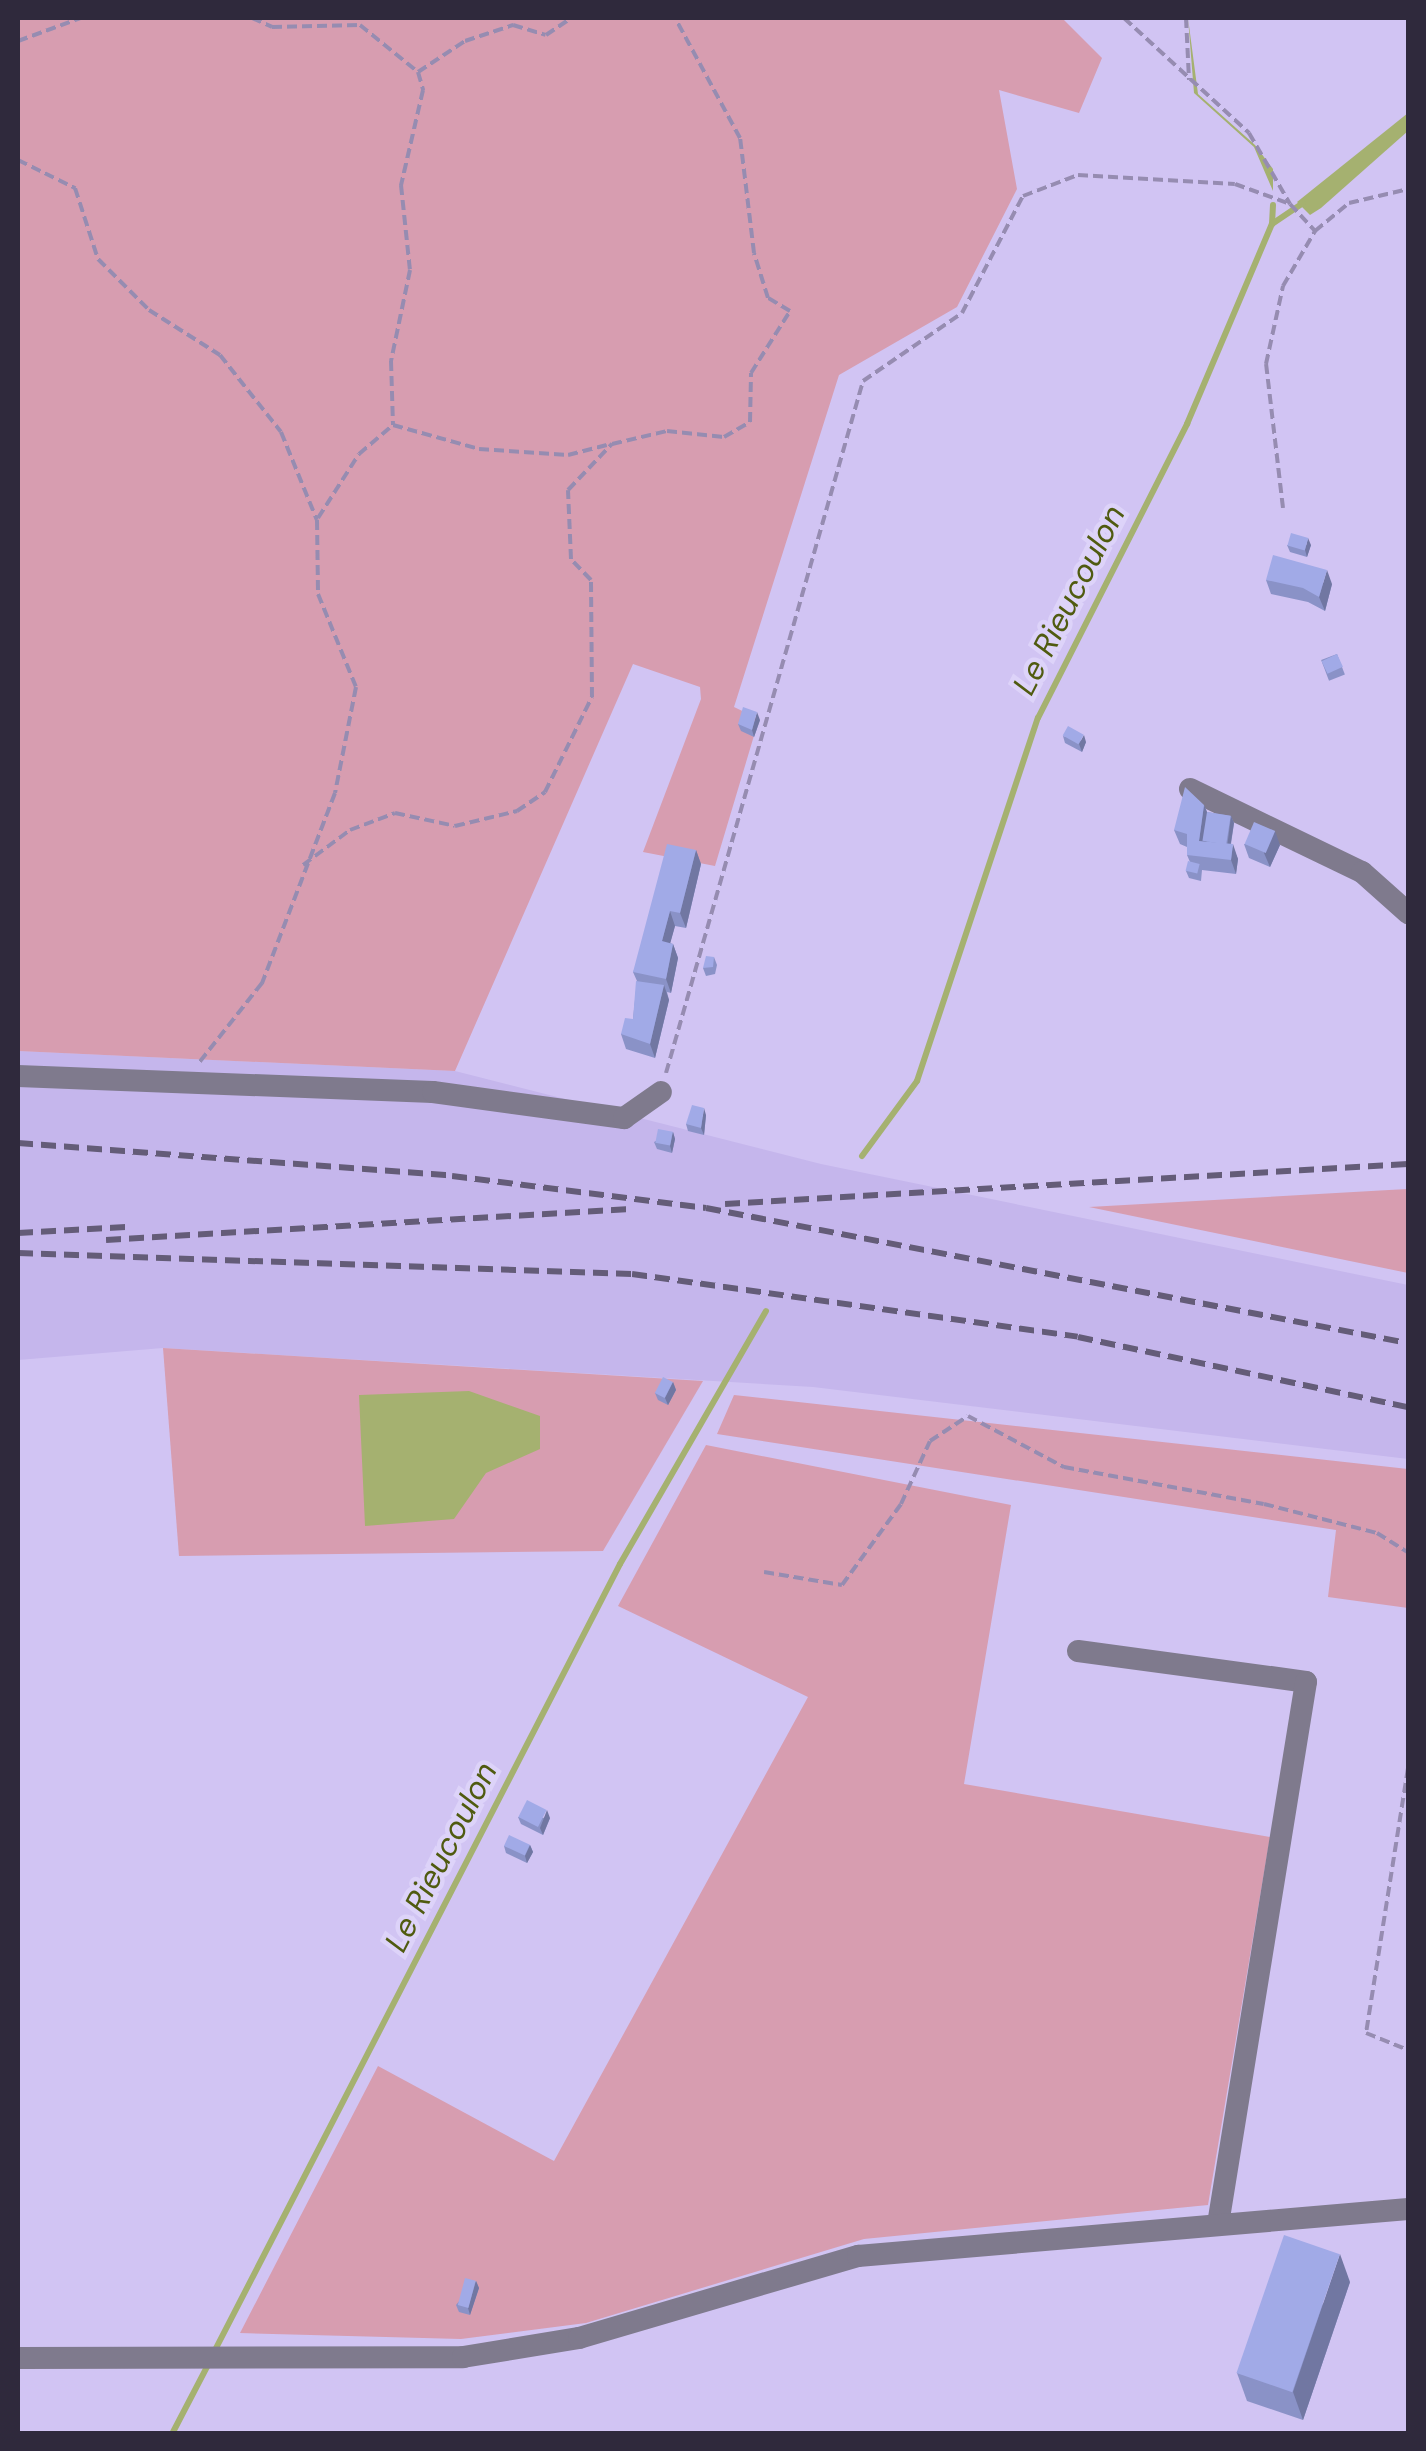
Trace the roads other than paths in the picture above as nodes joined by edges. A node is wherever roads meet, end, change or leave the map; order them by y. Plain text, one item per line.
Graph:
1 (1190, 790) edge
2 (1408, 913) edge
3 (18, 1076) edge
4 (660, 1092) road end
5 (1078, 1651) dead end
6 (1408, 2209) edge
7 (1218, 2224) junction
8 (18, 2358) edge

1 - 2 street
3 - 4 street
5 - 7 street
6 - 7 street
7 - 8 street

